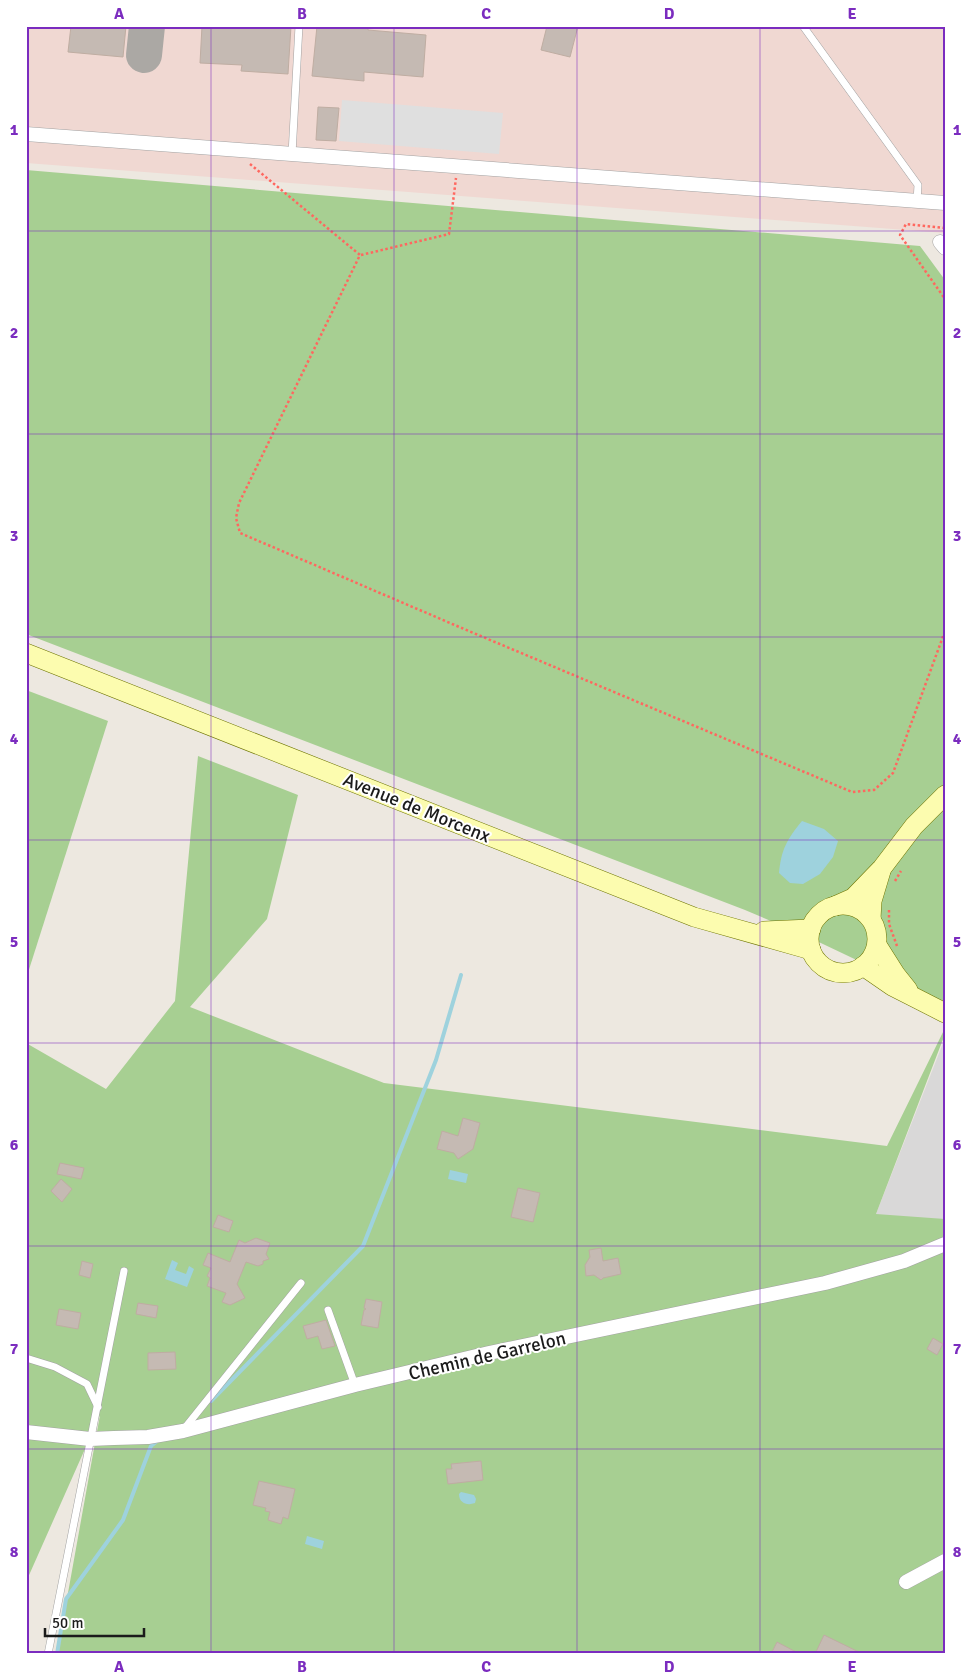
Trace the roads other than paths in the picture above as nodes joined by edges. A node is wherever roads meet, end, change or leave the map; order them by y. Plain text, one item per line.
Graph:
1 (299, 26) edge
2 (803, 26) edge
3 (26, 134) edge
4 (292, 154) junction
5 (917, 201) junction
6 (945, 203) edge
7 (26, 653) edge
8 (945, 796) edge
9 (882, 868) junction
10 (832, 907) junction
11 (871, 920) junction
12 (811, 929) junction
13 (745, 932) junction
14 (877, 945) junction
15 (811, 950) junction
16 (863, 966) junction
17 (914, 996) junction
18 (945, 1013) edge
19 (945, 1244) edge
20 (124, 1271) dead end
21 (301, 1283) dead end
22 (328, 1310) dead end
23 (26, 1358) edge
24 (355, 1385) junction
25 (98, 1407) junction
26 (182, 1431) junction
27 (26, 1432) edge
28 (90, 1438) junction
29 (945, 1561) edge
30 (906, 1582) dead end
31 (48, 1654) edge

1 - 4 lane
2 - 5 lane
3 - 4 street
4 - 5 street
5 - 6 street
7 - 13 main road, Avenue de Morcenx
8 - 9 main road
9 - 10 main road
9 - 11 main road
10 - 11 main road
10 - 12 main road
11 - 14 main road
12 - 13 main road
12 - 15 main road
13 - 15 main road, Avenue de Morcenx
14 - 16 main road
14 - 17 main road
15 - 16 main road
16 - 17 main road
17 - 18 main road
19 - 24 street, Chemin de Garrelon
20 - 25 lane
21 - 26 lane
22 - 24 lane
23 - 25 lane
24 - 26 street, Chemin de Garrelon
25 - 28 lane
26 - 28 street, Chemin de Garrelon
27 - 28 street, Chemin de Garrelon
28 - 31 lane
29 - 30 street

